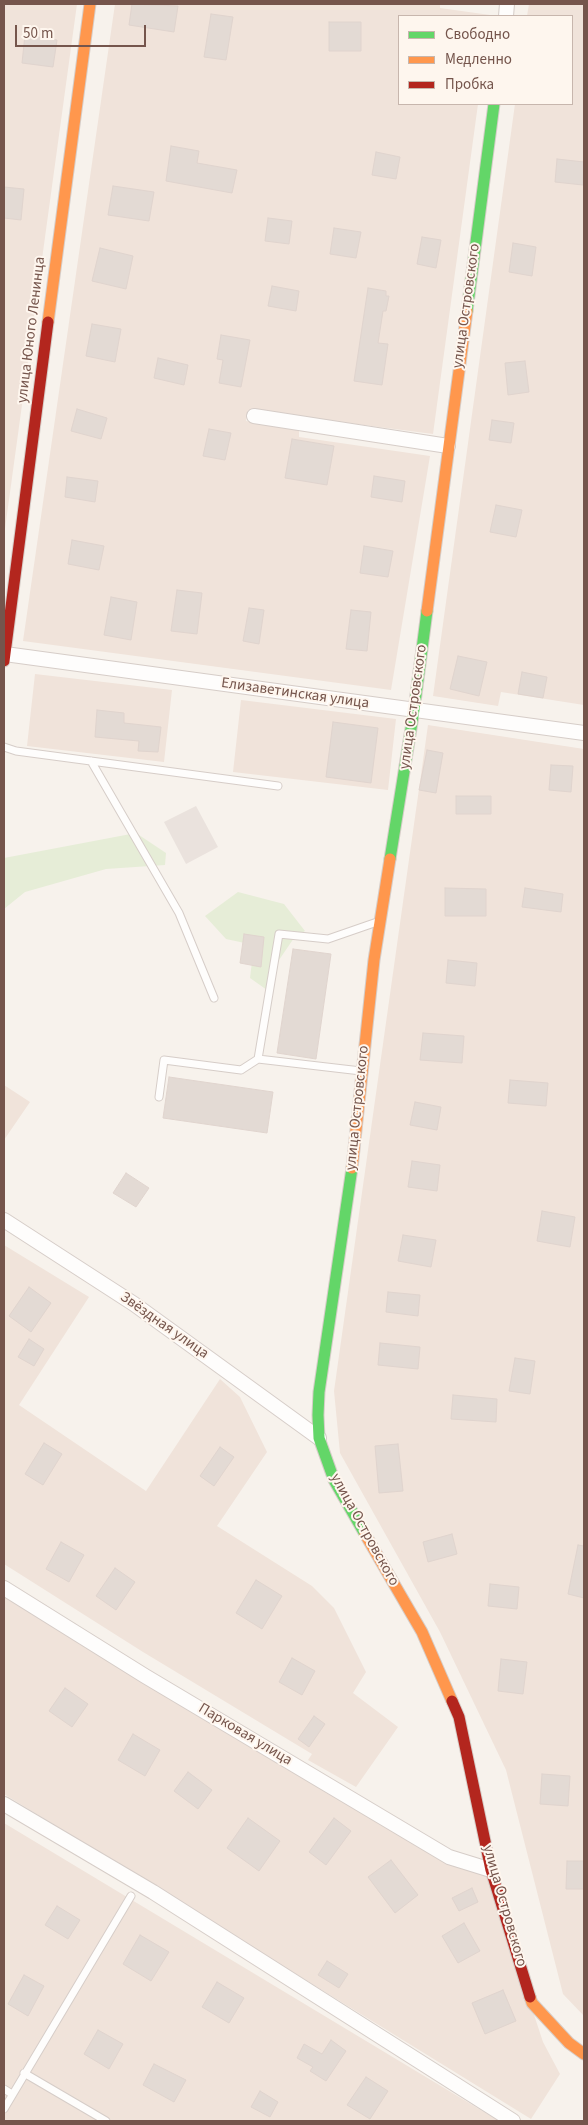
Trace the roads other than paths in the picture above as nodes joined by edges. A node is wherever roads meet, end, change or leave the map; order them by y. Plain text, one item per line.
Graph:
1 (90, 4) edge
2 (494, 105) edge
3 (254, 416) dead end
4 (448, 446) junction
5 (4, 658) edge
6 (414, 710) junction
7 (584, 733) edge
8 (4, 747) edge
9 (91, 761) junction
10 (278, 786) dead end
11 (380, 921) junction
12 (214, 998) dead end
13 (258, 1059) junction
14 (362, 1071) junction
15 (158, 1097) dead end
16 (4, 1220) edge
17 (319, 1438) junction
18 (4, 1588) edge
19 (4, 1804) edge
20 (491, 1870) junction
21 (131, 1896) dead end
22 (584, 2054) edge
23 (24, 2074) junction
24 (4, 2089) edge
25 (12, 2094) junction
26 (4, 2109) edge
27 (106, 2121) edge
28 (513, 2121) edge

1 - 5 street, улица Юного Ленинца
2 - 4 street, улица Островского
3 - 4 street
4 - 6 street, улица Островского
5 - 6 street, Елизаветинская улица
6 - 7 street, Елизаветинская улица
6 - 11 street, улица Островского
8 - 9 lane
9 - 10 lane
9 - 12 lane
11 - 13 lane
11 - 14 street, улица Островского
13 - 14 lane
13 - 15 lane
14 - 17 street, улица Островского
16 - 17 street, Звёздная улица
17 - 20 street, улица Островского
18 - 20 street, Парковая улица
19 - 28 street
20 - 22 street, улица Островского
21 - 23 lane
23 - 25 lane
23 - 27 lane
24 - 25 lane
25 - 26 lane

